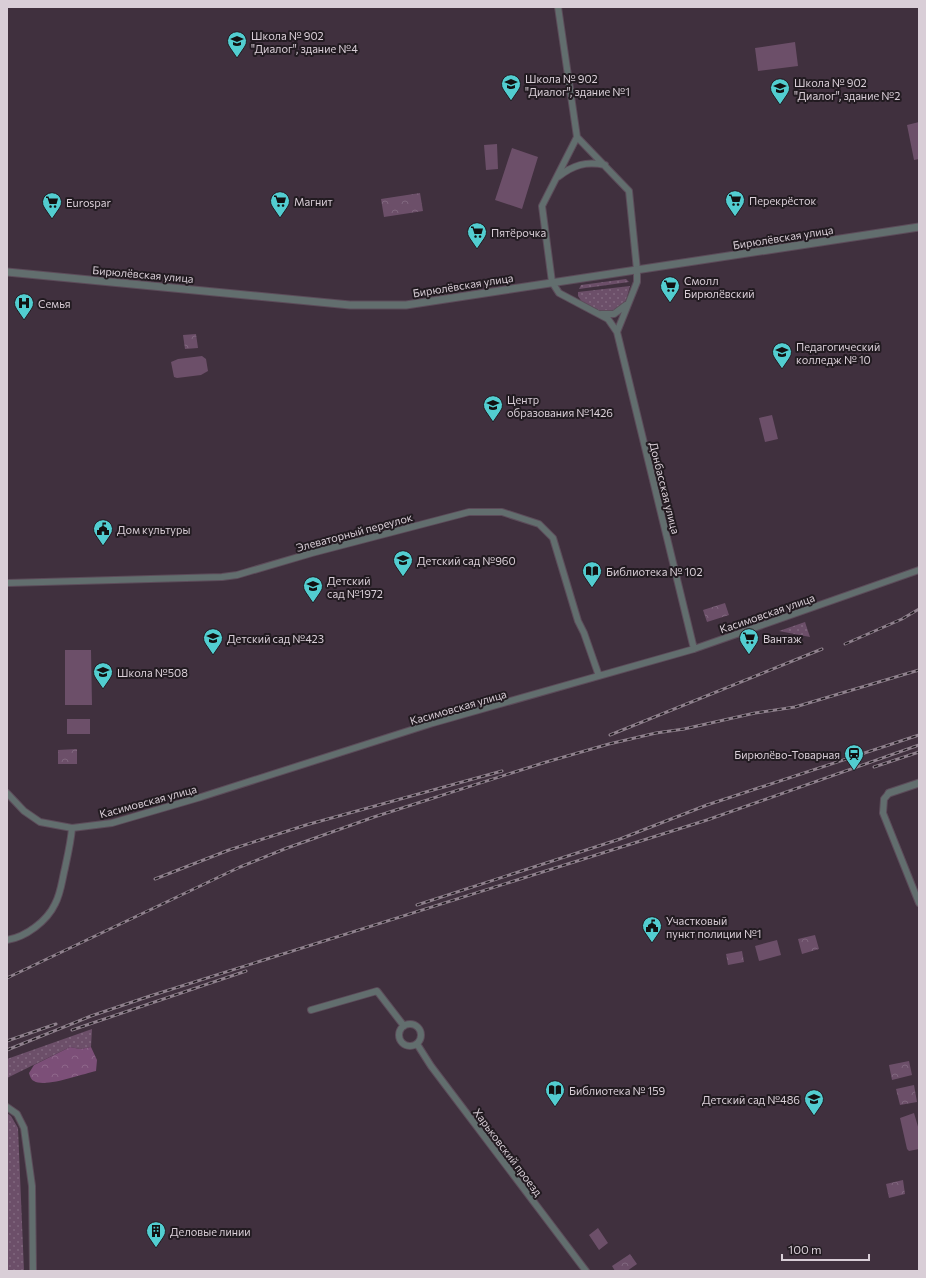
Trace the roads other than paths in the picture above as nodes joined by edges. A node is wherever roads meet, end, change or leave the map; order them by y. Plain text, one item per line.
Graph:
1 (558, 7) edge
2 (577, 137) junction
3 (605, 165) junction
4 (556, 179) junction
5 (919, 228) edge
6 (637, 270) junction
7 (7, 272) edge
8 (552, 282) junction
9 (629, 302) junction
10 (595, 313) junction
11 (617, 332) junction
12 (919, 570) edge
13 (7, 583) edge
14 (694, 649) junction
15 (599, 676) junction
16 (919, 783) edge
17 (7, 793) edge
18 (889, 793) joint
19 (72, 828) junction
20 (919, 903) edge
21 (7, 940) edge
22 (311, 1010) dead end
23 (404, 1026) junction
24 (417, 1044) junction
25 (7, 1107) edge
26 (33, 1271) edge
27 (586, 1271) edge

1 - 2 street
2 - 3 street
2 - 4 street
3 - 4 street
3 - 6 street
4 - 8 street
5 - 6 street, Бирюлёвская улица
6 - 8 street, Бирюлёвская улица
6 - 9 street
7 - 8 street, Бирюлёвская улица
8 - 10 street
9 - 10 street
9 - 11 street
10 - 11 street
11 - 14 street, Донбасская улица
12 - 14 street, Касимовская улица
13 - 15 street, Элеваторный переулок
14 - 15 street, Касимовская улица
15 - 19 street, Касимовская улица
16 - 18 street
17 - 19 street, Касимовская улица
18 - 20 street
19 - 21 street
22 - 23 street
23 - 24 street
23 - 24 street
24 - 27 street, Харьковский проезд
25 - 26 street

